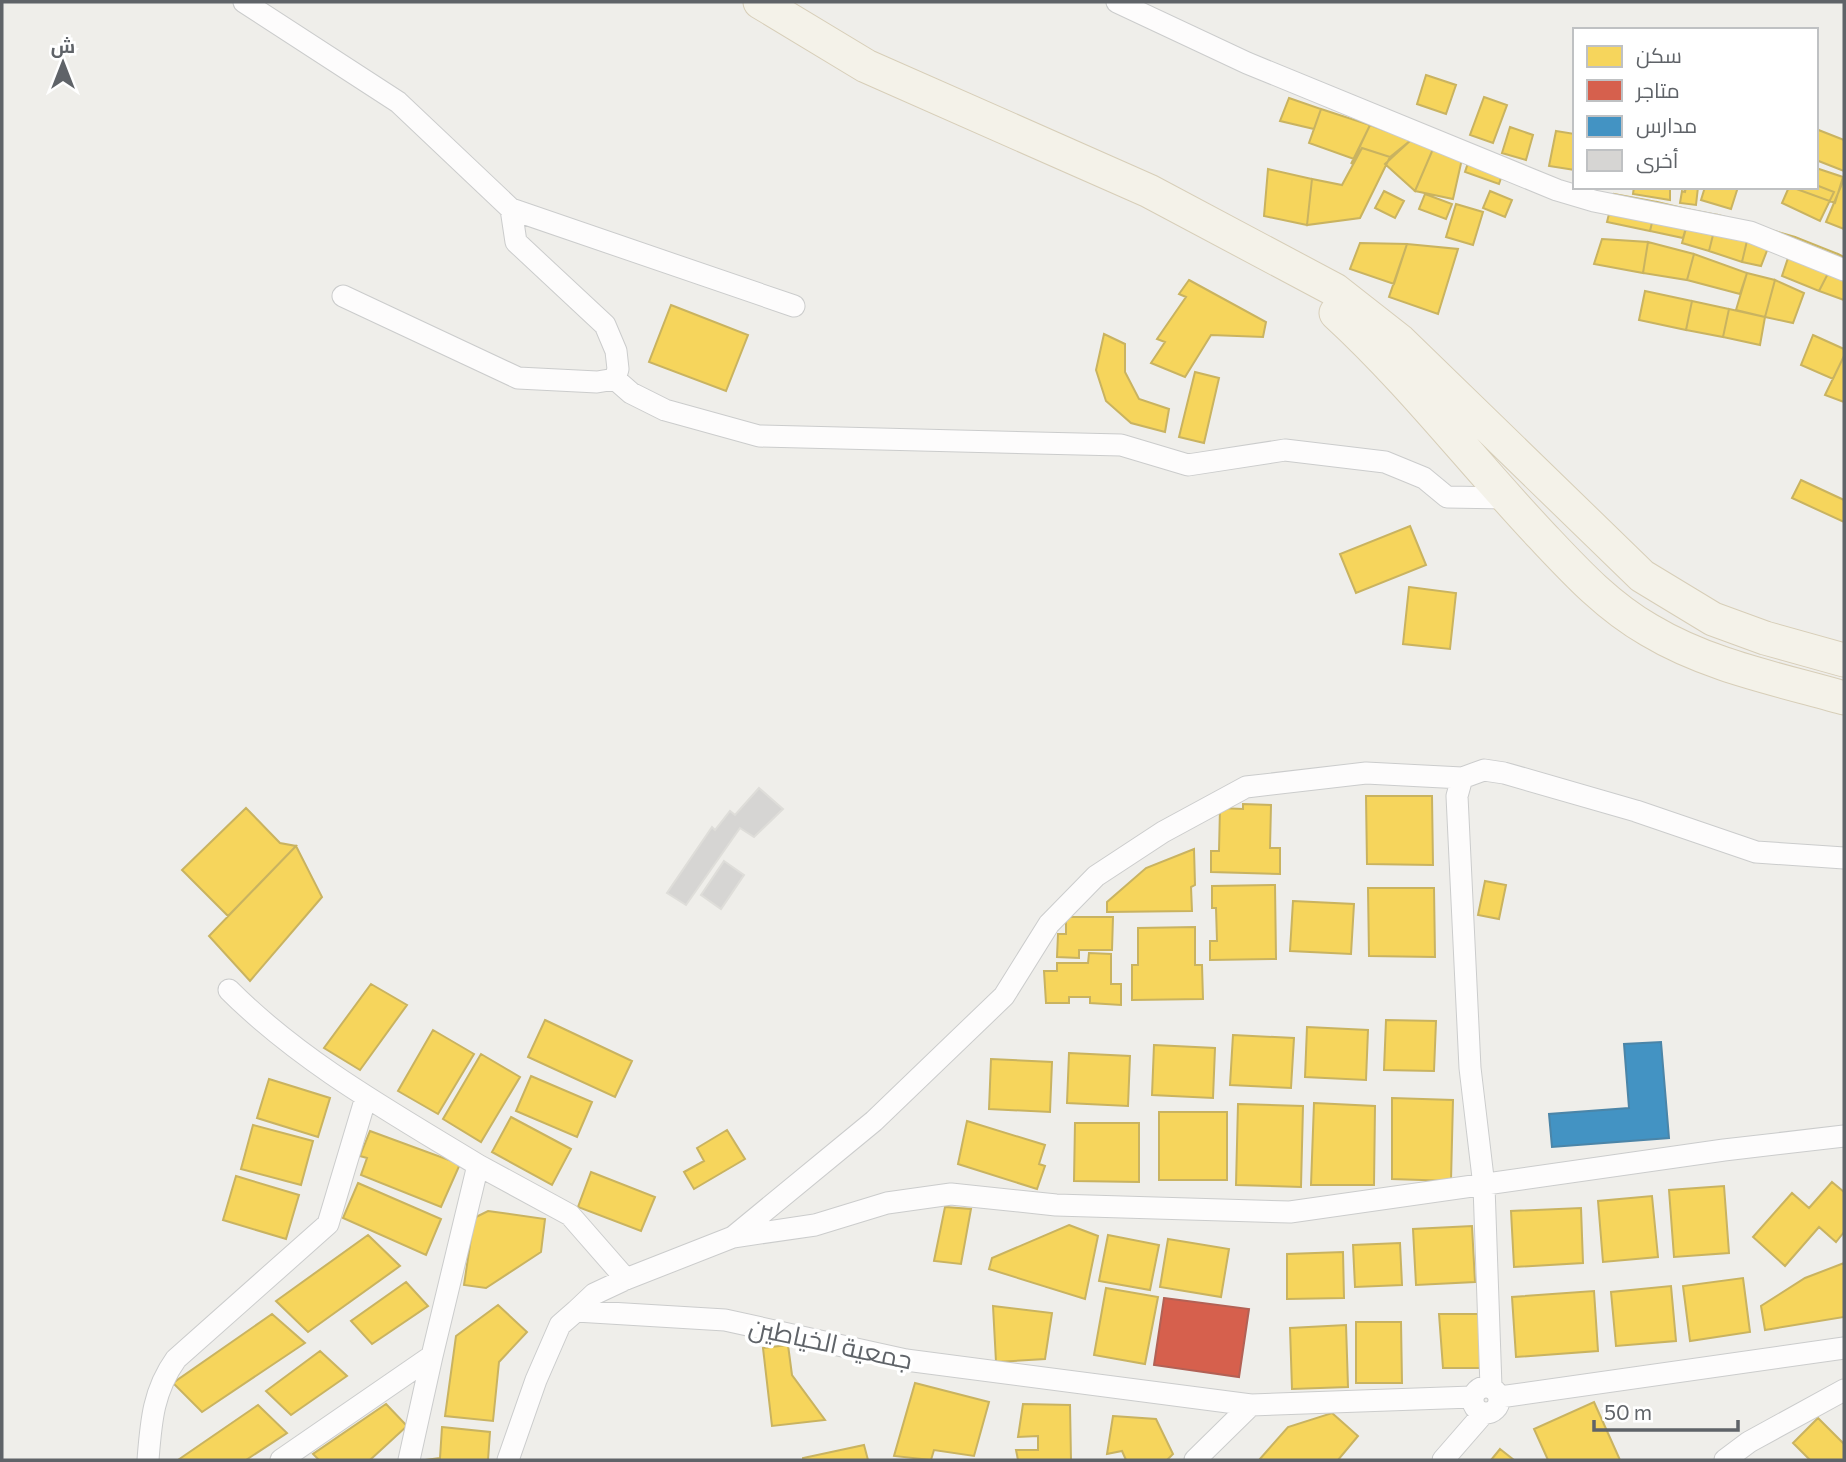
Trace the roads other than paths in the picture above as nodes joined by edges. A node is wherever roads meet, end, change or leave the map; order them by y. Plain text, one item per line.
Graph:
1 (244, 2) edge
2 (760, 2) edge
3 (1117, 2) edge
4 (511, 209) junction
5 (1271, 257) junction
6 (1844, 270) edge
7 (343, 296) dead end
8 (794, 306) dead end
9 (615, 379) junction
10 (1507, 498) junction
11 (1844, 660) edge
12 (1844, 698) edge
13 (1462, 778) junction
14 (1844, 858) edge
15 (229, 990) dead end
16 (366, 1097) junction
17 (1844, 1136) edge
18 (478, 1165) junction
19 (1483, 1186) junction
20 (733, 1237) junction
21 (626, 1279) junction
22 (576, 1311) junction
23 (1844, 1348) edge
24 (432, 1356) junction
25 (1844, 1390) edge
26 (1486, 1399) junction
27 (1251, 1405) junction
28 (148, 1460) edge
29 (281, 1460) edge
30 (409, 1460) edge
31 (508, 1460) edge
32 (1195, 1460) edge
33 (1443, 1460) edge
34 (1725, 1460) edge

1 - 4 street
2 - 5 main road
3 - 6 street
4 - 8 street
4 - 9 street
5 - 10 main road
5 - 11 main road
7 - 9 street
9 - 10 street
10 - 12 main road
13 - 14 street
13 - 19 street
13 - 20 street
15 - 16 street
16 - 18 street
16 - 28 street
17 - 19 street
18 - 21 street
18 - 24 street
19 - 20 street
19 - 26 street
20 - 21 street
21 - 22 street
22 - 27 street, جمعية الخياطين
22 - 31 street
23 - 26 street, جمعية الخياطين
24 - 29 street
24 - 30 street
25 - 34 street
26 - 27 street, جمعية الخياطين
26 - 33 street
27 - 32 street

